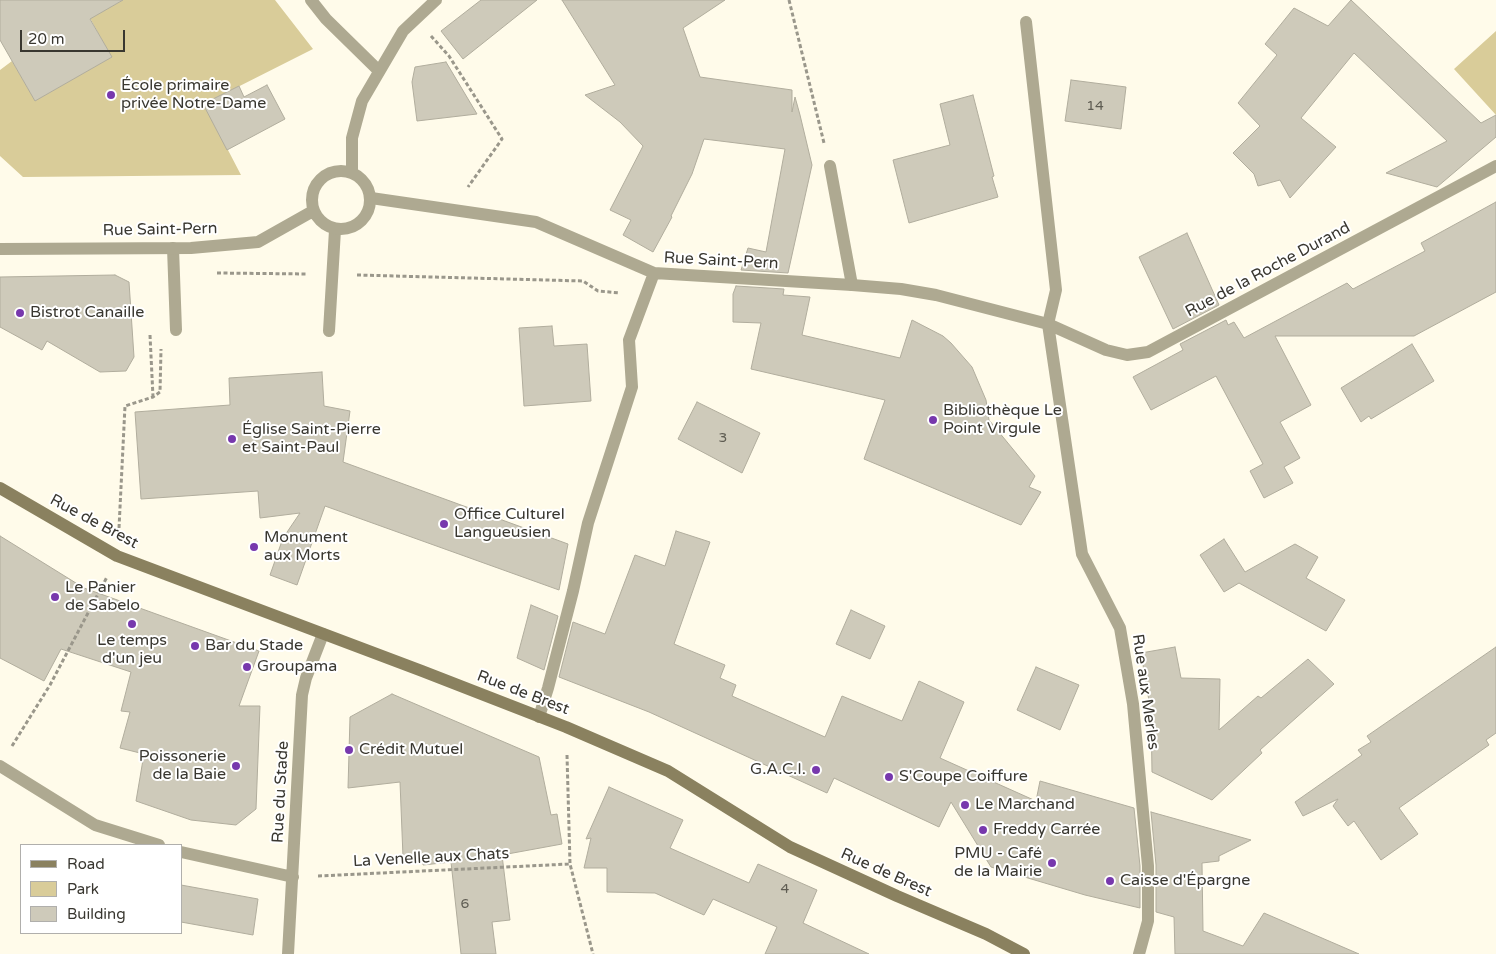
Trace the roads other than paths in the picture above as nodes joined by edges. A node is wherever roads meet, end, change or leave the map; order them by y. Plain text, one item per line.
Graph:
1 (311, 0) edge
2 (436, 0) edge
3 (1026, 22) dead end
4 (379, 71) junction
5 (830, 166) road end
6 (1496, 166) edge
7 (352, 173) junction
8 (371, 198) junction
9 (313, 211) junction
10 (335, 230) junction
11 (173, 248) junction
12 (0, 249) edge
13 (654, 274) junction
14 (852, 285) junction
15 (1048, 324) junction
16 (176, 330) dead end
17 (329, 332) dead end
18 (0, 488) edge
19 (323, 634) junction
20 (539, 717) junction
21 (0, 766) edge
22 (156, 844) edge
23 (182, 852) edge
24 (293, 877) junction
25 (288, 954) edge
26 (1024, 954) edge
27 (1139, 954) edge

1 - 4 street
2 - 4 street
3 - 15 street
4 - 7 street
5 - 14 street
6 - 15 street, Rue de la Roche Durand
7 - 8 street
7 - 9 street
8 - 10 street
8 - 13 street, Rue Saint-Pern
9 - 10 street
9 - 11 street, Rue Saint-Pern
10 - 17 street
11 - 12 street, Rue Saint-Pern
11 - 16 street
13 - 14 street, Rue Saint-Pern
13 - 20 street
14 - 15 street, Rue Saint-Pern
15 - 27 street, Rue aux Merles
18 - 19 main road, Rue de Brest
19 - 20 main road, Rue de Brest
19 - 24 street, Rue du Stade
20 - 26 main road, Rue de Brest
21 - 22 street
23 - 24 street
24 - 25 street, Rue du Stade

